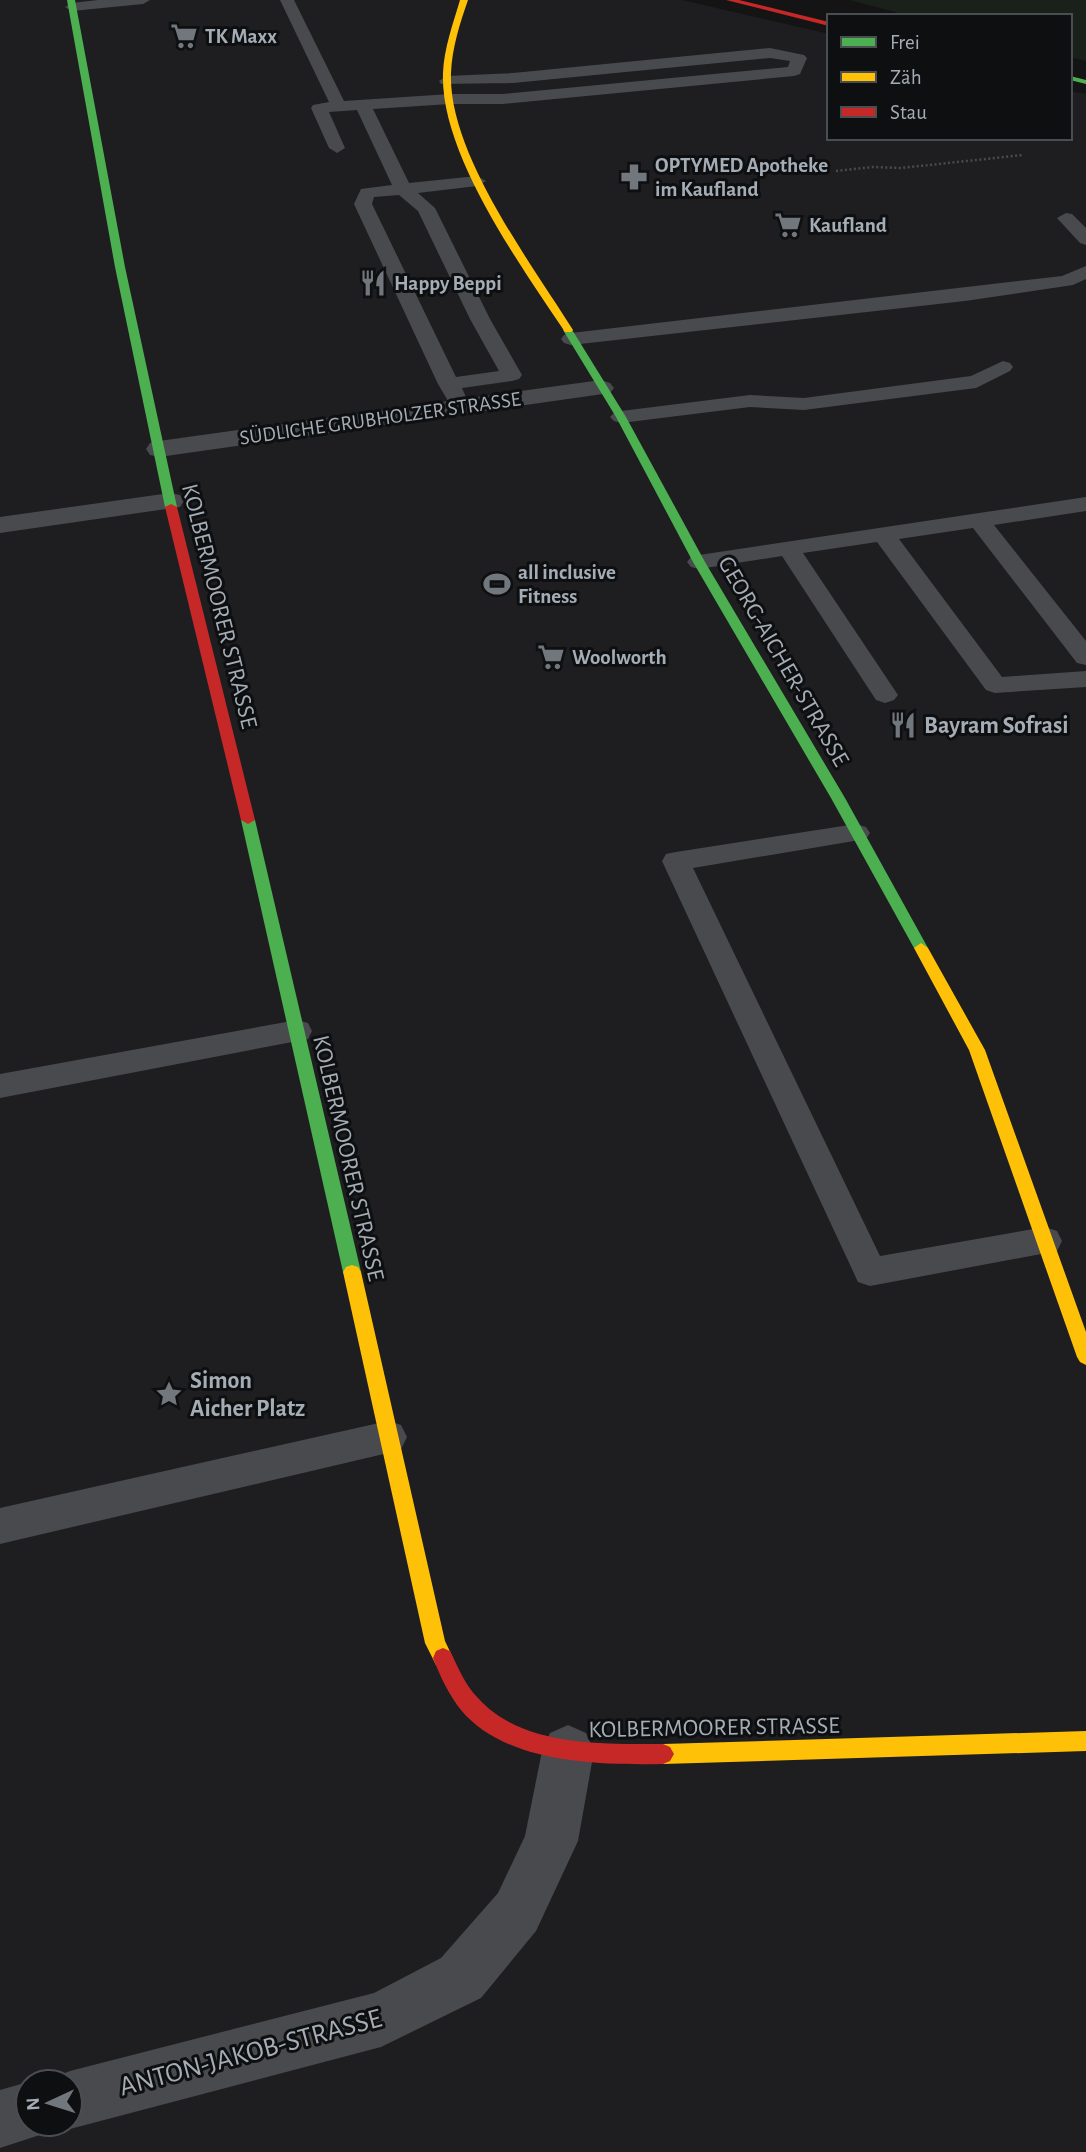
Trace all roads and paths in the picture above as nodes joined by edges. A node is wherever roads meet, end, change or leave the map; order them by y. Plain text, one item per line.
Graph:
1 (143, 0) edge
2 (287, 0) edge
3 (464, 0) edge
4 (730, 0) edge
5 (71, 3) edge
6 (827, 24) edge
7 (447, 81) junction
8 (450, 99) junction
9 (363, 105) junction
10 (339, 107) junction
11 (337, 148) dead end
12 (1023, 155) dead end
13 (836, 171) dead end
14 (477, 181) junction
15 (403, 189) junction
16 (1066, 218) dead end
17 (1086, 239) edge
18 (1086, 272) edge
19 (571, 339) junction
20 (1003, 367) dead end
21 (448, 384) junction
22 (601, 388) junction
23 (461, 407) junction
24 (621, 417) junction
25 (159, 449) junction
26 (170, 501) junction
27 (1077, 505) edge
28 (979, 520) junction
29 (0, 525) edge
30 (1086, 526) edge
31 (883, 534) junction
32 (789, 549) junction
33 (699, 562) junction
34 (1086, 658) edge
35 (1086, 679) edge
36 (885, 695) dead end
37 (856, 832) junction
38 (297, 1031) junction
39 (0, 1086) edge
40 (1045, 1241) junction
41 (1086, 1357) edge
42 (388, 1437) junction
43 (0, 1526) edge
44 (1086, 1741) edge
45 (568, 1751) junction
46 (84, 2096) edge

1 - 5 lane
2 - 10 lane
3 - 7 street, GEORG-AICHER-STRASSE
4 - 6 street
5 - 25 street, KOLBERMOORER STRASSE
7 - 8 street, GEORG-AICHER-STRASSE
7 - 8 lane
8 - 9 lane
8 - 14 street, GEORG-AICHER-STRASSE
9 - 10 lane
9 - 15 lane
10 - 11 lane
12 - 13 path
14 - 15 lane
14 - 19 street, GEORG-AICHER-STRASSE
15 - 21 lane
15 - 21 lane
16 - 17 lane
18 - 19 lane
19 - 22 street, GEORG-AICHER-STRASSE
20 - 24 lane
21 - 23 lane
22 - 23 street, SÜDLICHE GRUBHOLZER STRASSE
22 - 24 street, GEORG-AICHER-STRASSE
23 - 25 street, SÜDLICHE GRUBHOLZER STRASSE
24 - 33 street, GEORG-AICHER-STRASSE
25 - 26 street, KOLBERMOORER STRASSE
26 - 29 street
26 - 38 street, KOLBERMOORER STRASSE
27 - 28 lane
27 - 30 lane
28 - 31 lane
28 - 34 lane
31 - 32 lane
31 - 35 lane
32 - 33 lane
32 - 36 lane
33 - 37 street, GEORG-AICHER-STRASSE
37 - 40 street, GEORG-AICHER-STRASSE
37 - 40 lane
38 - 39 lane
38 - 42 street, KOLBERMOORER STRASSE
40 - 41 street, GEORG-AICHER-STRASSE
42 - 43 lane
42 - 45 street, KOLBERMOORER STRASSE
44 - 45 street, KOLBERMOORER STRASSE
45 - 46 street, ANTON-JAKOB-STRASSE

